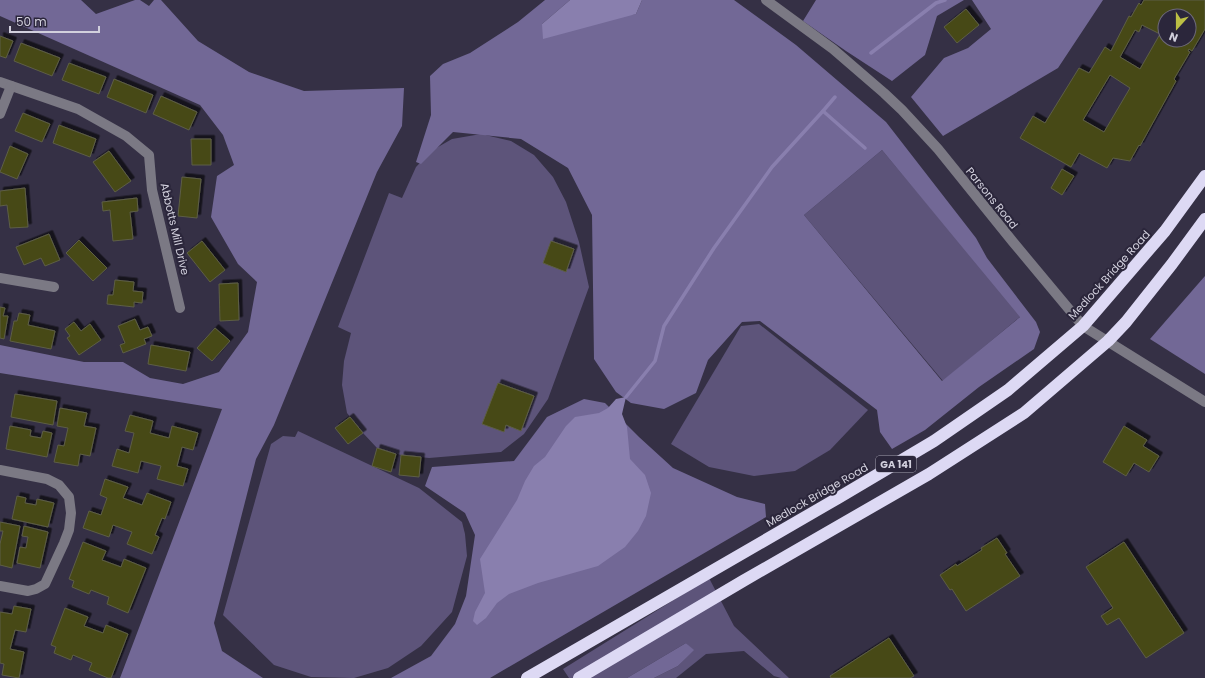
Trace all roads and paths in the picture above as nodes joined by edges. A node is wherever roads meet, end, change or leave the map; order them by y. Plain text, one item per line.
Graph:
1 (766, 0) edge
2 (0, 82) edge
3 (11, 86) junction
4 (0, 114) edge
5 (1205, 176) edge
6 (1205, 219) edge
7 (0, 278) edge
8 (54, 287) dead end
9 (180, 308) dead end
10 (1083, 326) junction
11 (1108, 341) junction
12 (1205, 402) edge
13 (0, 470) edge
14 (0, 586) edge
15 (527, 678) edge
16 (580, 678) edge

1 - 10 street, Parsons Road
2 - 3 street, Abbotts Mill Drive
3 - 4 street
3 - 9 street, Abbotts Mill Drive
5 - 10 highway, Medlock Bridge Road / GA 141
6 - 11 highway, GA 141
7 - 8 street
10 - 11 street, Parsons Road
10 - 15 highway, Medlock Bridge Road / GA 141
11 - 12 street, Parsons Road
11 - 16 highway, GA 141
13 - 14 street

